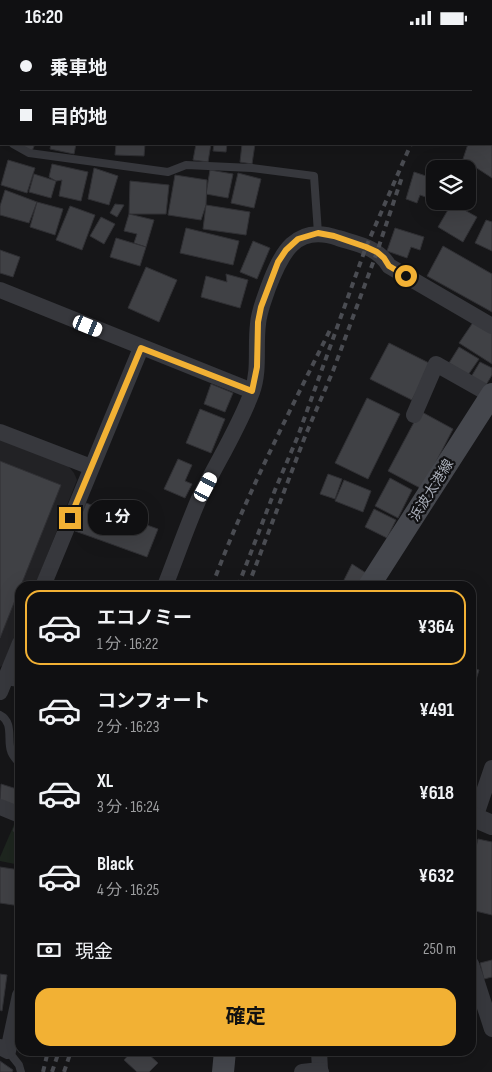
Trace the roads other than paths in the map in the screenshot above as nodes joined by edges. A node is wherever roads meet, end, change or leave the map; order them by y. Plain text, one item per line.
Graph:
1 (15, 145) edge
2 (318, 233) junction
3 (0, 290) edge
4 (492, 326) edge
5 (141, 348) junction
6 (252, 391) junction
7 (491, 398) edge
8 (414, 415) dead end
9 (0, 432) edge
10 (91, 467) junction
11 (45, 581) edge
12 (167, 581) edge
13 (373, 581) edge
14 (15, 660) edge
15 (8, 685) edge
16 (0, 715) edge
17 (15, 746) edge
18 (10, 747) junction
19 (15, 758) edge
20 (492, 768) edge
21 (0, 807) edge
22 (15, 813) edge
23 (479, 820) edge
24 (476, 979) edge
25 (15, 1012) edge
26 (492, 1029) edge
27 (4, 1049) edge
28 (225, 1056) edge
29 (319, 1056) edge
30 (320, 1071) edge
31 (21, 1072) edge
32 (223, 1072) edge
33 (302, 1072) edge

1 - 2 lane
2 - 4 street
2 - 6 street
3 - 5 street
5 - 6 street
5 - 10 street
6 - 12 street
7 - 8 street
7 - 13 main road, 浜波太港線
9 - 10 street
10 - 11 street
14 - 15 street
16 - 18 lane
17 - 18 lane
18 - 19 lane
20 - 23 street
21 - 22 street
24 - 26 street
25 - 27 street
27 - 31 lane
28 - 32 main road
29 - 30 street
30 - 33 street

